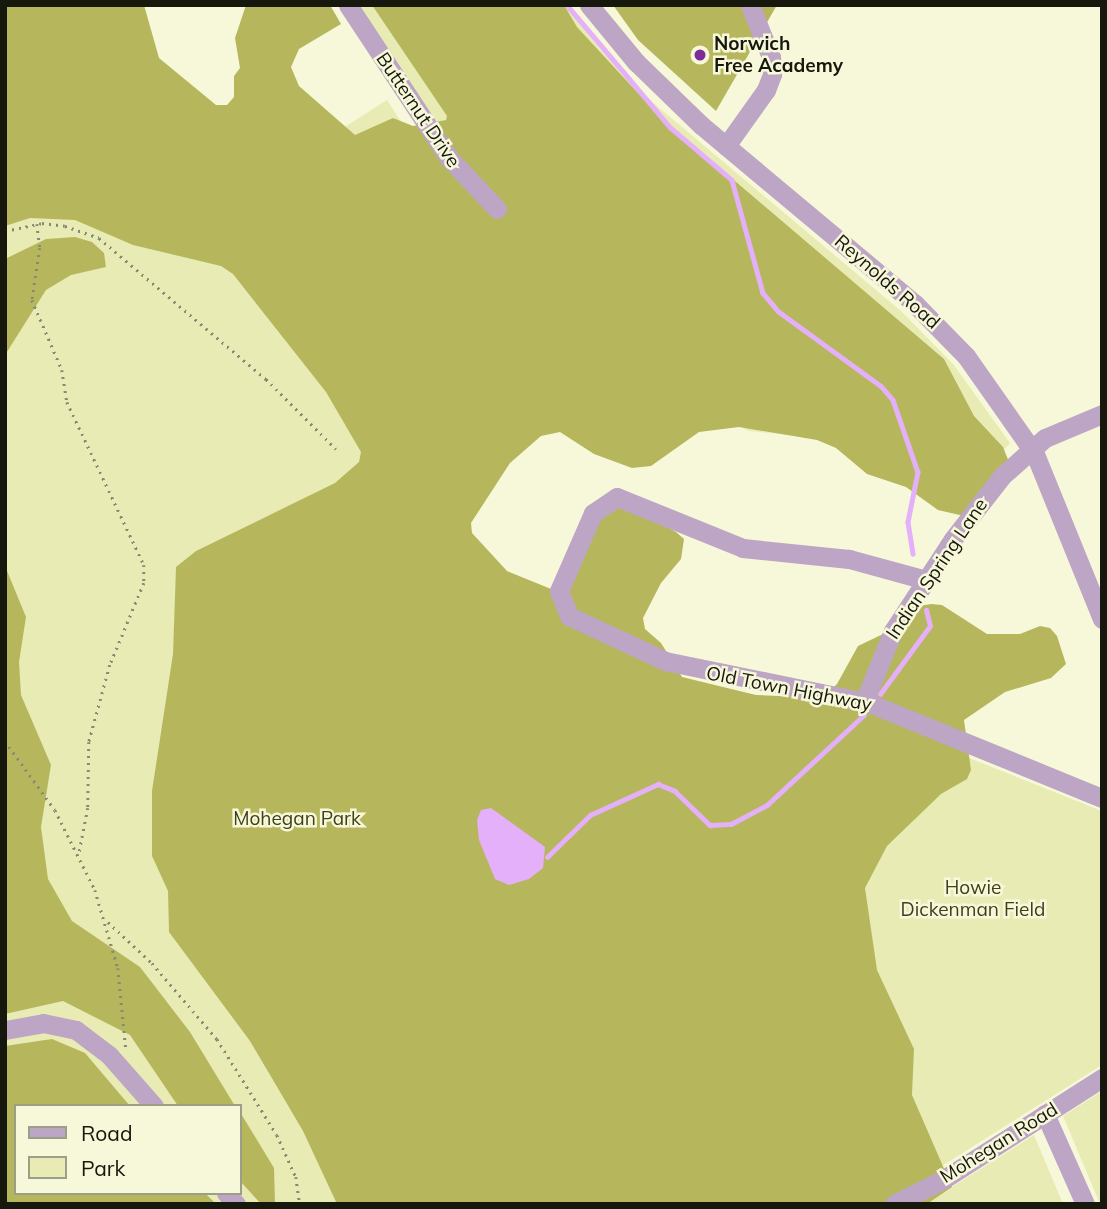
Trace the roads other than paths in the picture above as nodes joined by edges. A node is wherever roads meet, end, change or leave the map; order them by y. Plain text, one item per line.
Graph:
1 (348, 5) edge
2 (589, 5) edge
3 (750, 5) edge
4 (726, 146) junction
5 (497, 209) dead end
6 (1102, 414) edge
7 (1031, 448) junction
8 (926, 580) junction
9 (1102, 620) edge
10 (864, 702) junction
11 (1102, 798) edge
12 (5, 1030) edge
13 (1102, 1078) edge
14 (151, 1104) edge
15 (1045, 1114) junction
16 (894, 1204) edge
17 (1085, 1204) edge

1 - 5 street, Butternut Drive
2 - 4 street, Reynolds Road
3 - 4 street
4 - 7 street, Reynolds Road
6 - 7 street, Indian Spring Lane
7 - 8 street, Indian Spring Lane
7 - 9 street, Reynolds Road
8 - 10 street, Indian Spring Lane
8 - 10 street, Old Town Highway
10 - 11 street, Old Town Highway
12 - 14 street
13 - 15 street, Mohegan Road
15 - 16 street, Mohegan Road
15 - 17 street

